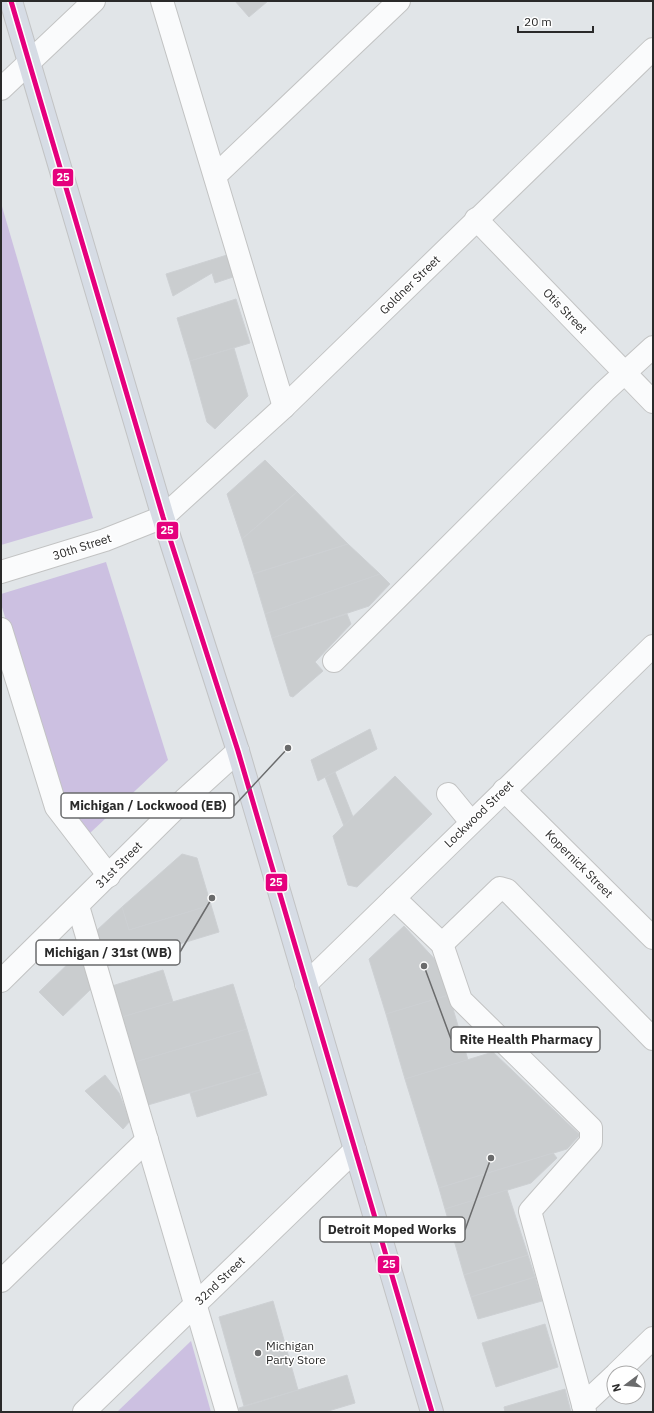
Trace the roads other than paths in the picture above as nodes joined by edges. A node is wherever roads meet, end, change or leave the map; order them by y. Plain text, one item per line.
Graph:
1 (11, 1) edge
2 (94, 1) edge
3 (162, 1) edge
4 (399, 1) edge
5 (653, 49) edge
6 (30, 62) junction
7 (1, 89) edge
8 (215, 176) junction
9 (476, 219) junction
10 (653, 347) edge
11 (625, 373) junction
12 (653, 402) edge
13 (284, 407) junction
14 (163, 517) junction
15 (1, 572) edge
16 (1, 629) edge
17 (653, 646) edge
18 (334, 661) dead end
19 (7, 674) edge
20 (238, 751) junction
21 (504, 790) junction
22 (448, 794) dead end
23 (471, 822) junction
24 (109, 876) junction
25 (394, 898) junction
26 (78, 906) junction
27 (653, 938) edge
28 (442, 944) junction
29 (1, 981) edge
30 (306, 984) junction
31 (653, 1039) edge
32 (147, 1140) junction
33 (355, 1150) junction
34 (1, 1281) edge
35 (196, 1305) junction
36 (653, 1338) edge
37 (625, 1365) edge
38 (606, 1385) edge
39 (584, 1409) edge
40 (84, 1412) edge
41 (227, 1412) edge
42 (432, 1412) edge

1 - 6 main road
2 - 6 street
3 - 8 street
4 - 8 street
5 - 9 street, Goldner Street
6 - 7 street
6 - 14 main road
8 - 13 street
9 - 11 street, Otis Street
9 - 13 street, Goldner Street
10 - 11 street
11 - 12 street, Otis Street
11 - 18 street
13 - 14 street, Goldner Street
14 - 15 street, 30th Street
14 - 20 main road
16 - 19 street
17 - 21 street, Lockwood Street
19 - 24 street
20 - 24 street, 31st Street
20 - 30 main road
21 - 23 street, Lockwood Street
21 - 27 street, Kopernick Street
22 - 23 street
23 - 25 street, Lockwood Street
24 - 26 street, 31st Street
25 - 28 street
25 - 30 street, Lockwood Street
26 - 29 street, 31st Street
26 - 32 street
28 - 31 street
28 - 39 street
30 - 33 main road
32 - 34 street
32 - 35 street
33 - 35 street, 32nd Street
33 - 42 main road
35 - 40 street, 32nd Street
35 - 41 street
36 - 37 street
38 - 39 street

